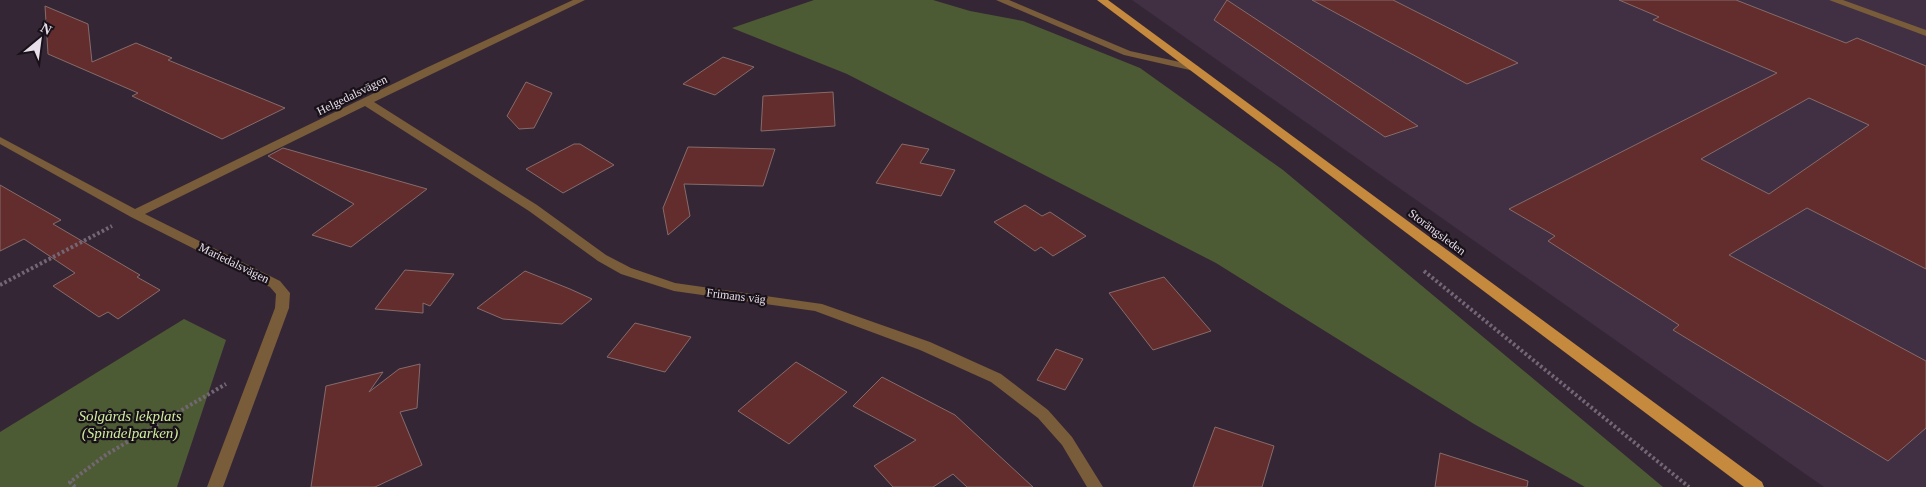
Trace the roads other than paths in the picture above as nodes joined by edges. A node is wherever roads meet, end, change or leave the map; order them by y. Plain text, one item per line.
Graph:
1 (580, 0) edge
2 (1001, 0) edge
3 (1102, 0) edge
4 (1834, 0) edge
5 (1926, 33) edge
6 (1194, 68) junction
7 (367, 102) junction
8 (0, 140) edge
9 (135, 214) junction
10 (215, 487) edge
11 (1095, 487) edge
12 (1756, 487) edge

1 - 7 street, Helgedalsvägen
2 - 6 street
3 - 6 main road, Storängsleden
4 - 5 street
6 - 12 main road, Storängsleden
7 - 9 street, Helgedalsvägen
7 - 11 street, Frimans väg
8 - 9 street, Mariedalsvägen
9 - 10 street, Mariedalsvägen

